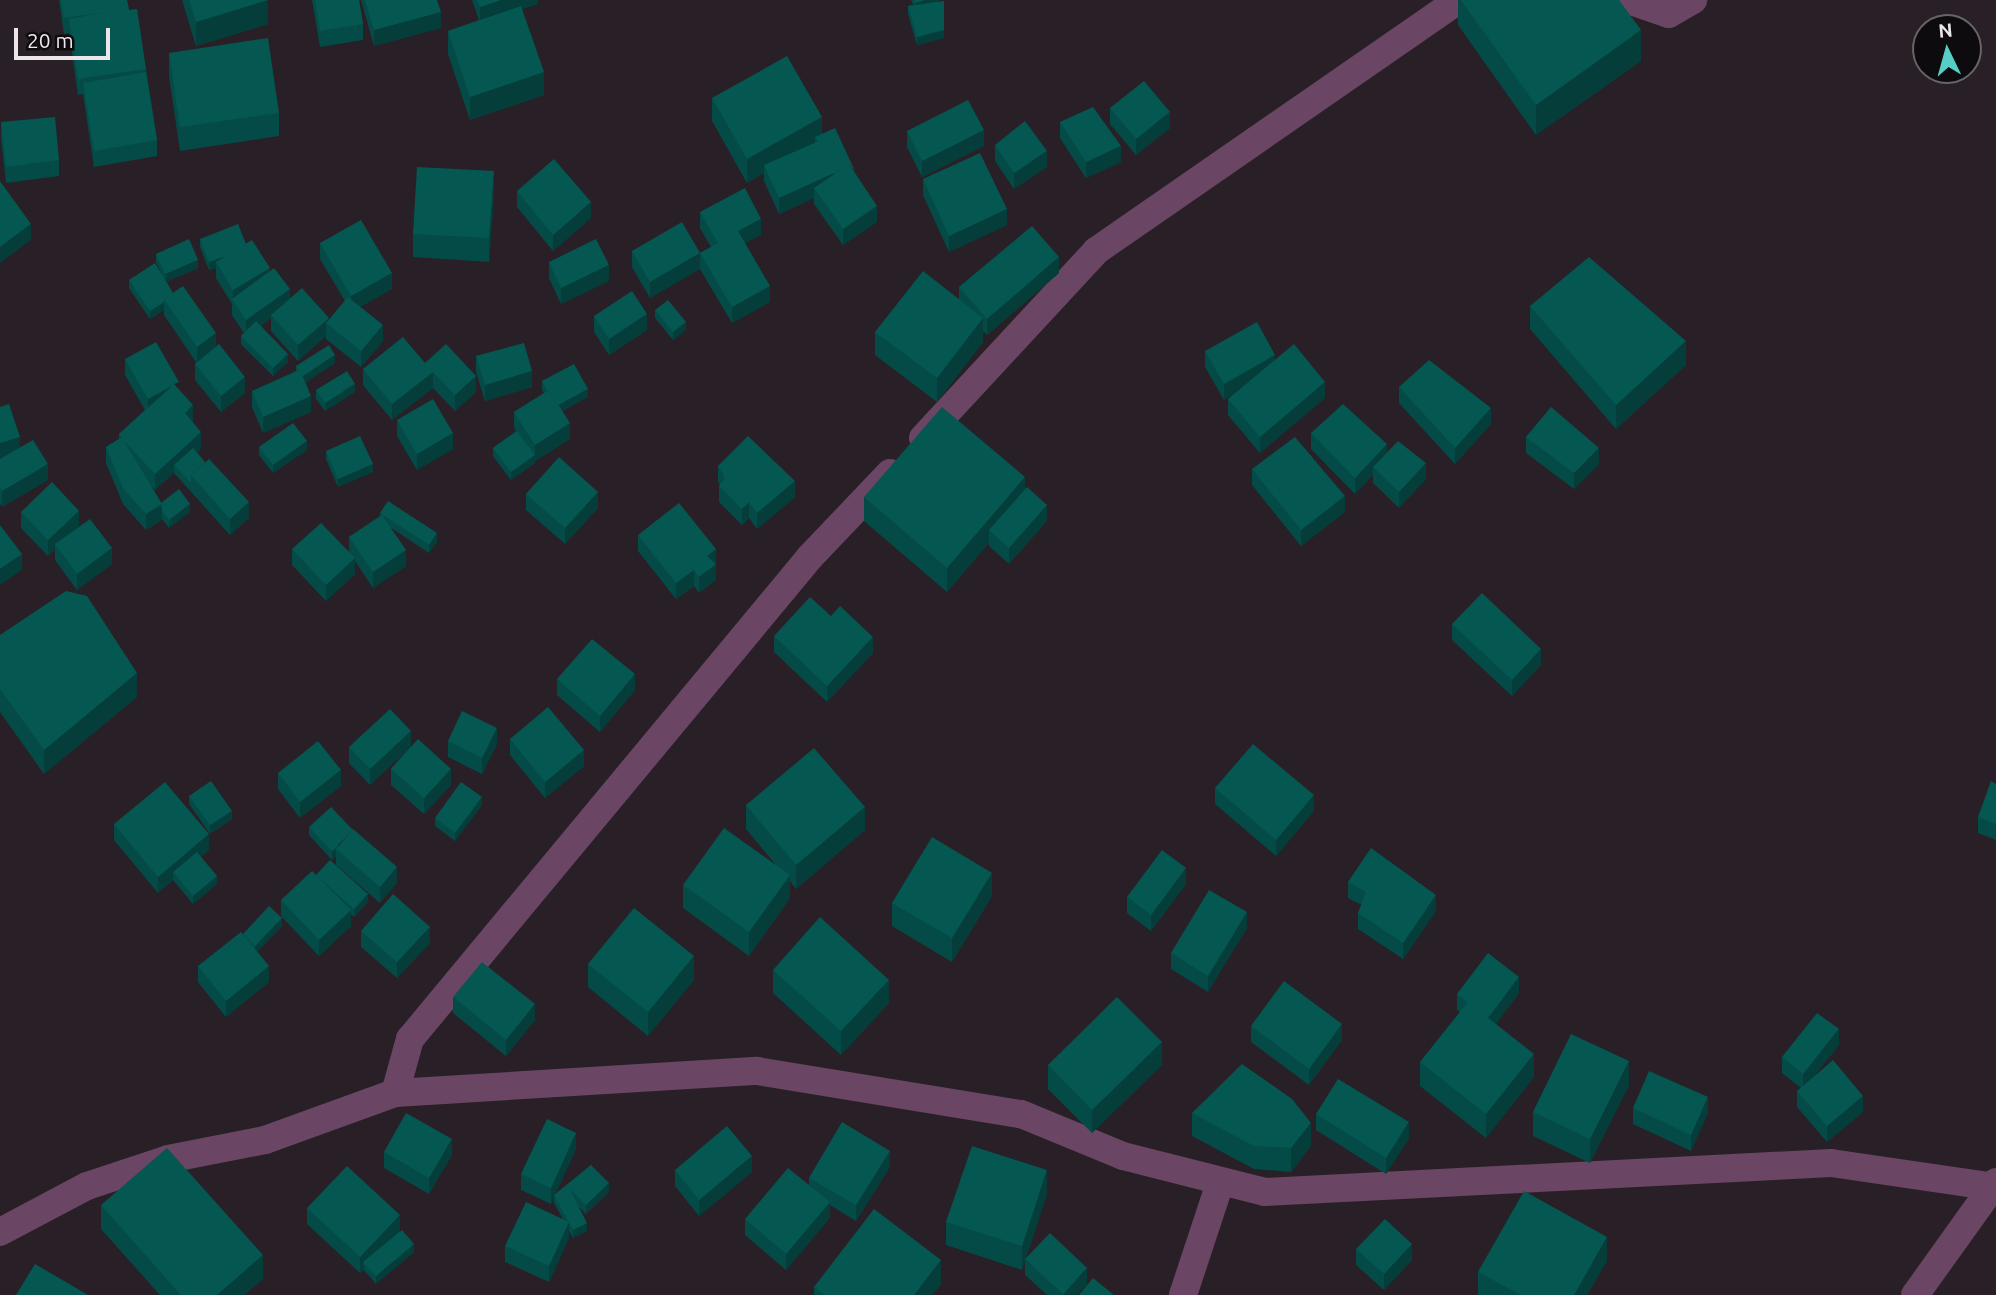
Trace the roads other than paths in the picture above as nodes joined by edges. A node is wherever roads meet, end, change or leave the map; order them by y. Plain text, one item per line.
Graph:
1 (1458, 0) edge
2 (1628, 0) edge
3 (1693, 0) edge
4 (394, 1093) junction
5 (1220, 1183) junction
6 (1995, 1185) edge
7 (0, 1232) edge
8 (1183, 1295) edge
9 (1915, 1295) edge

1 - 4 street
2 - 3 street
4 - 5 street
4 - 7 street
5 - 6 street
5 - 8 street
6 - 9 street

